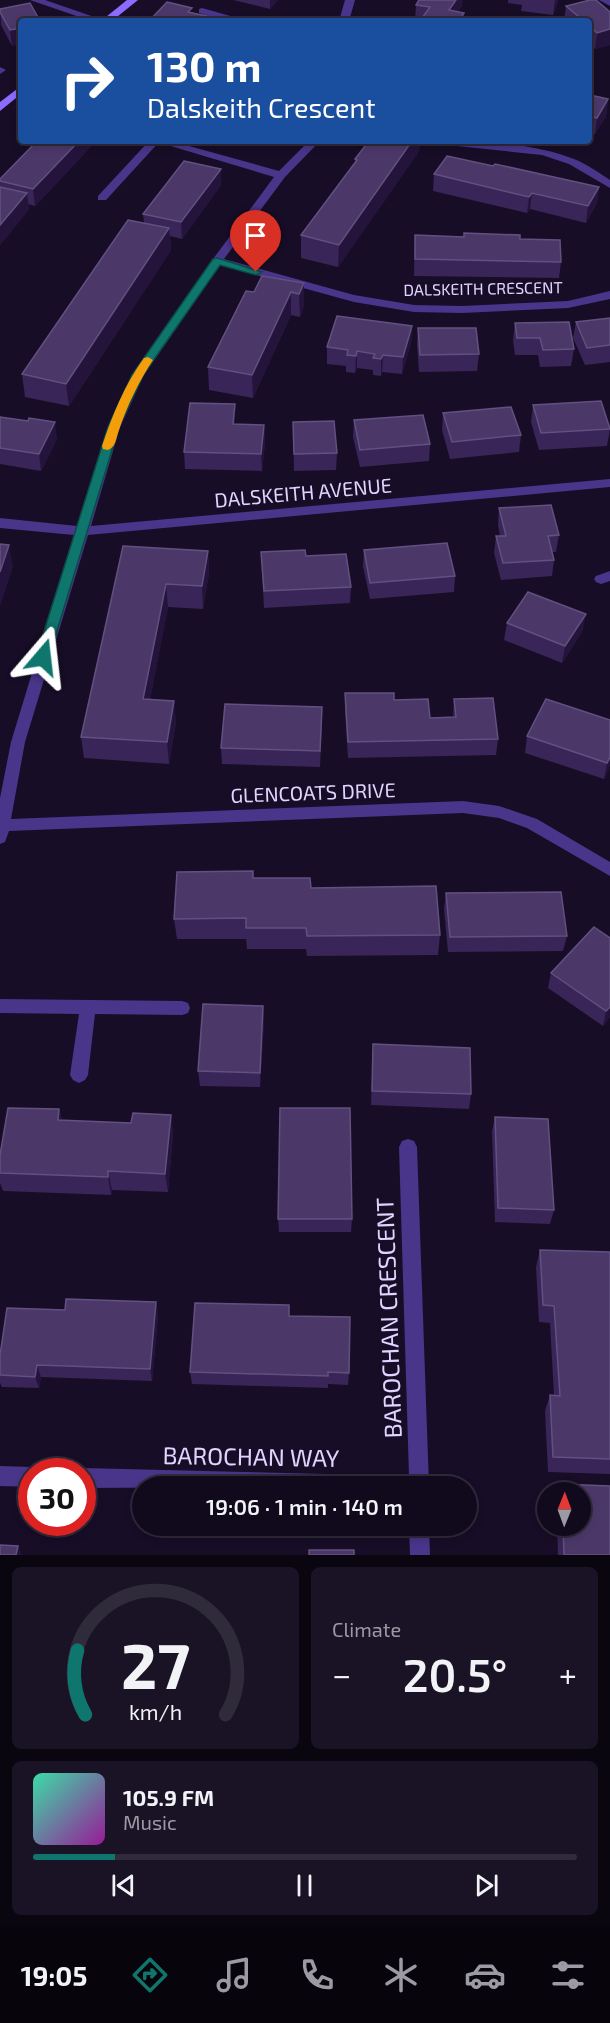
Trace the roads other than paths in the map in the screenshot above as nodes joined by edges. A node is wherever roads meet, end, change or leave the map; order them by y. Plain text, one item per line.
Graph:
1 (34, 0) edge
2 (133, 0) edge
3 (350, 0) edge
4 (604, 0) edge
5 (610, 3) edge
6 (202, 11) dead end
7 (91, 18) edge
8 (110, 18) edge
9 (227, 18) edge
10 (345, 18) edge
11 (18, 92) edge
12 (0, 108) edge
13 (154, 144) edge
14 (168, 144) edge
15 (312, 144) edge
16 (467, 144) edge
17 (281, 175) junction
18 (610, 185) edge
19 (102, 198) dead end
20 (217, 261) junction
21 (610, 295) edge
22 (610, 483) edge
23 (0, 523) edge
24 (81, 531) junction
25 (1, 831) edge
26 (610, 870) edge
27 (0, 1006) edge
28 (88, 1008) junction
29 (182, 1008) dead end
30 (79, 1075) dead end
31 (408, 1147) dead end
32 (0, 1476) edge
33 (419, 1476) edge
34 (18, 1477) edge
35 (96, 1478) edge
36 (132, 1479) edge
37 (419, 1536) edge
38 (420, 1555) edge

1 - 7 street
2 - 8 street
3 - 10 street
4 - 5 street
6 - 9 street
11 - 12 street
13 - 19 street
14 - 17 street
15 - 17 street
16 - 18 street
17 - 20 street
20 - 21 street, DALSKEITH CRESCENT
20 - 24 street
22 - 24 street, DALSKEITH AVENUE
23 - 24 street, DALSKEITH AVENUE
24 - 25 street
25 - 26 street, GLENCOATS DRIVE
27 - 28 street
28 - 29 street
28 - 30 street
31 - 33 street, BAROCHAN CRESCENT
32 - 34 street
35 - 36 street, BAROCHAN WAY
37 - 38 street

